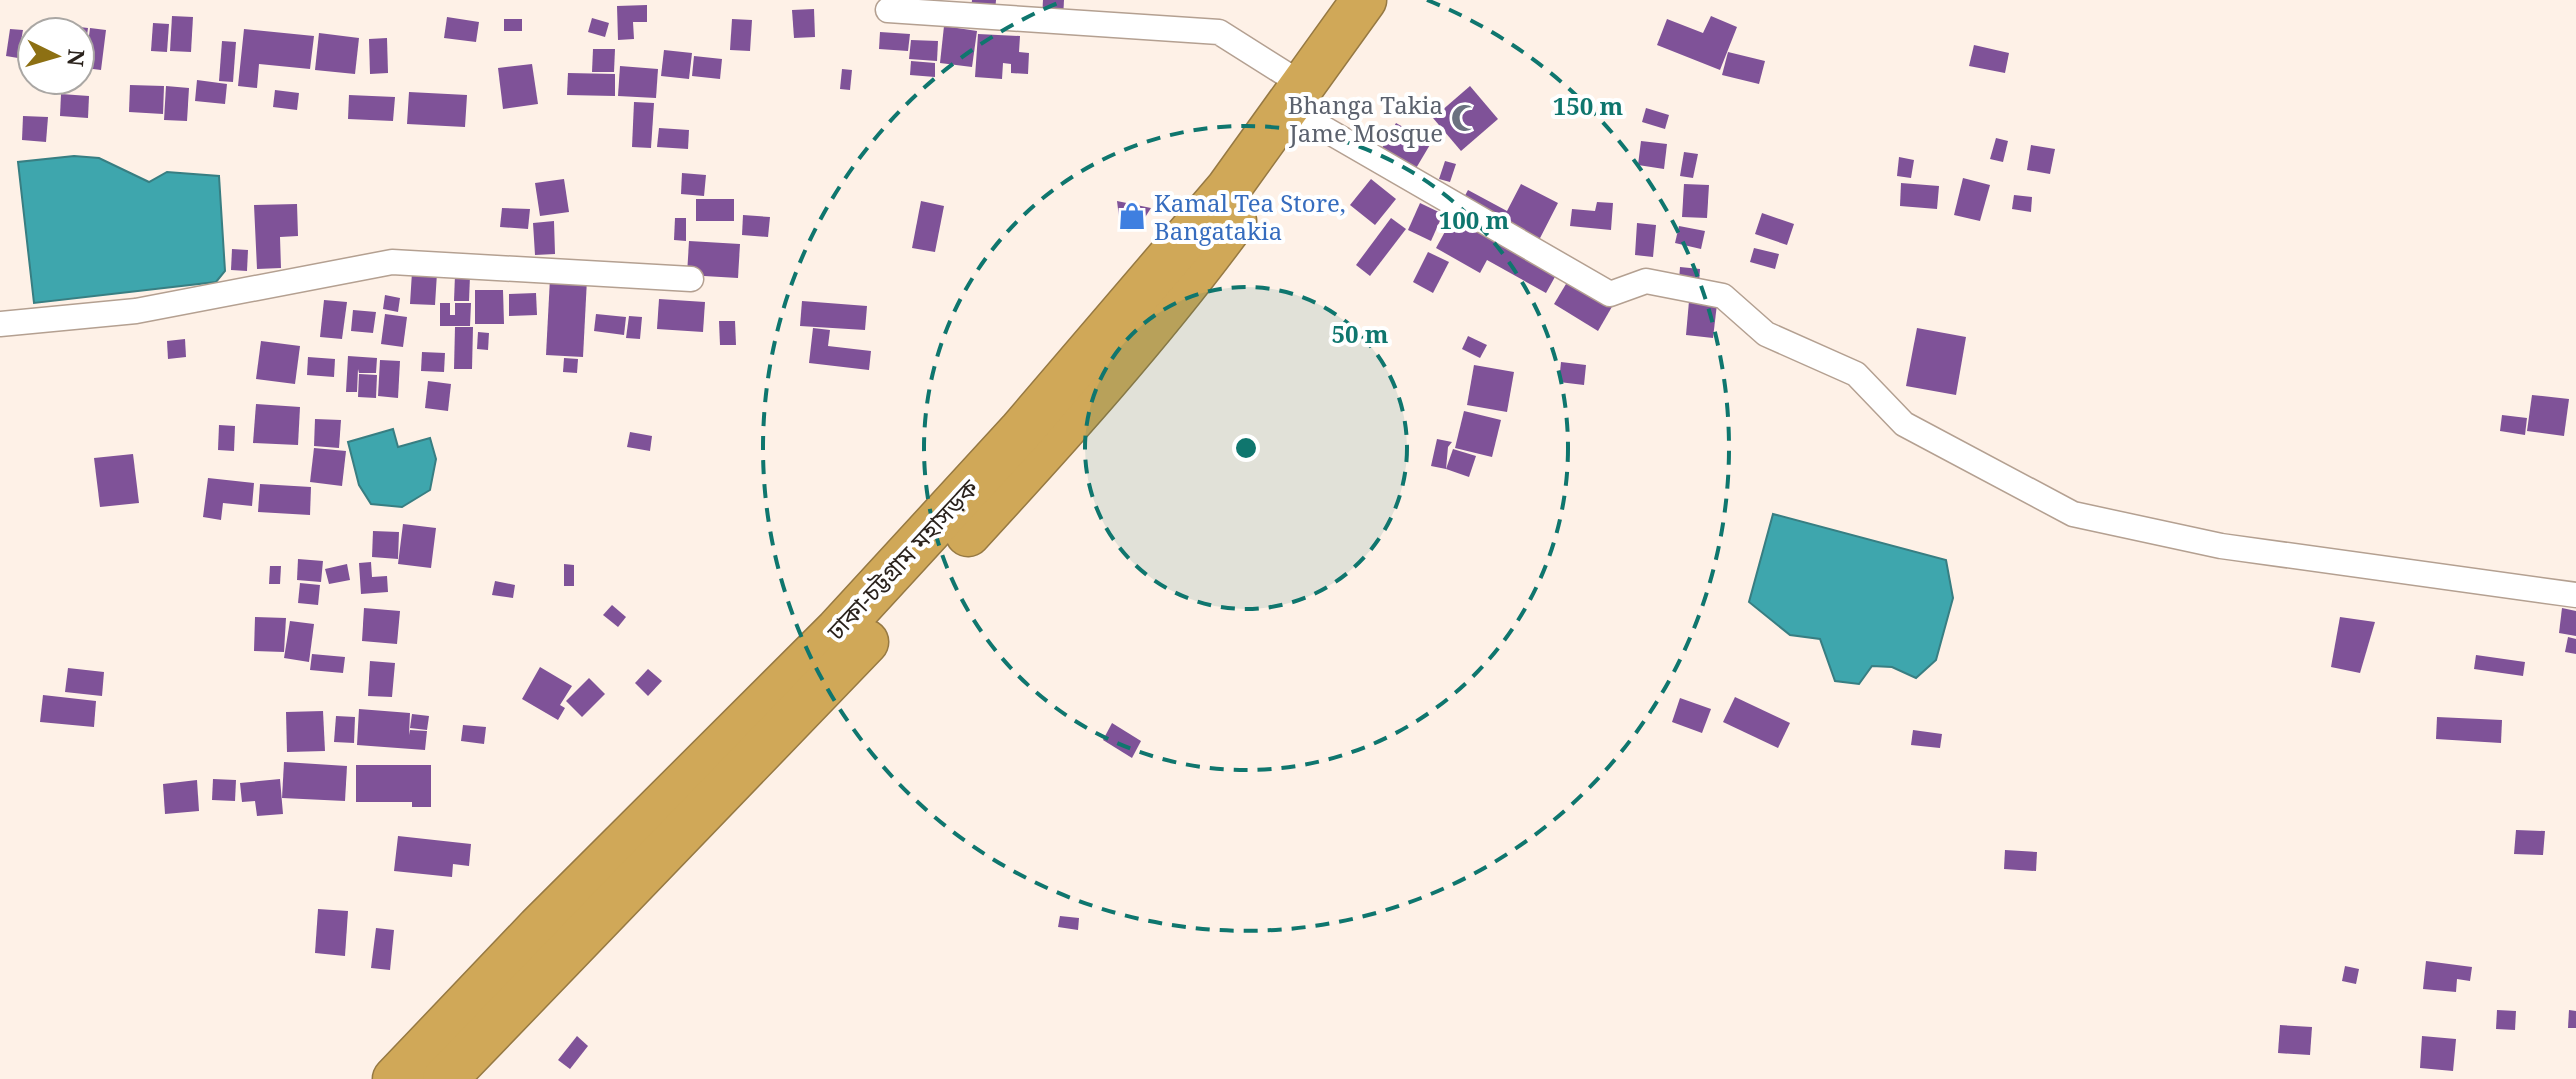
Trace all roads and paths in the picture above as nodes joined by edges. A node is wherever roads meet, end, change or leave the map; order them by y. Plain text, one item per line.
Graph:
1 (1364, 0) edge
2 (1397, 0) edge
3 (888, 10) dead end
4 (1306, 102) junction
5 (691, 279) dead end
6 (0, 324) edge
7 (2576, 595) edge
8 (395, 1079) edge
9 (445, 1079) edge

1 - 4 highway, ঢাকা-চট্টগ্রাম মহাসড়ক
2 - 4 highway, ঢাকা-চট্টগ্রাম মহাসড়ক
3 - 4 street
4 - 7 street
4 - 8 highway, ঢাকা-চট্টগ্রাম মহাসড়ক
4 - 9 highway, ঢাকা-চট্টগ্রাম মহাসড়ক
5 - 6 street

